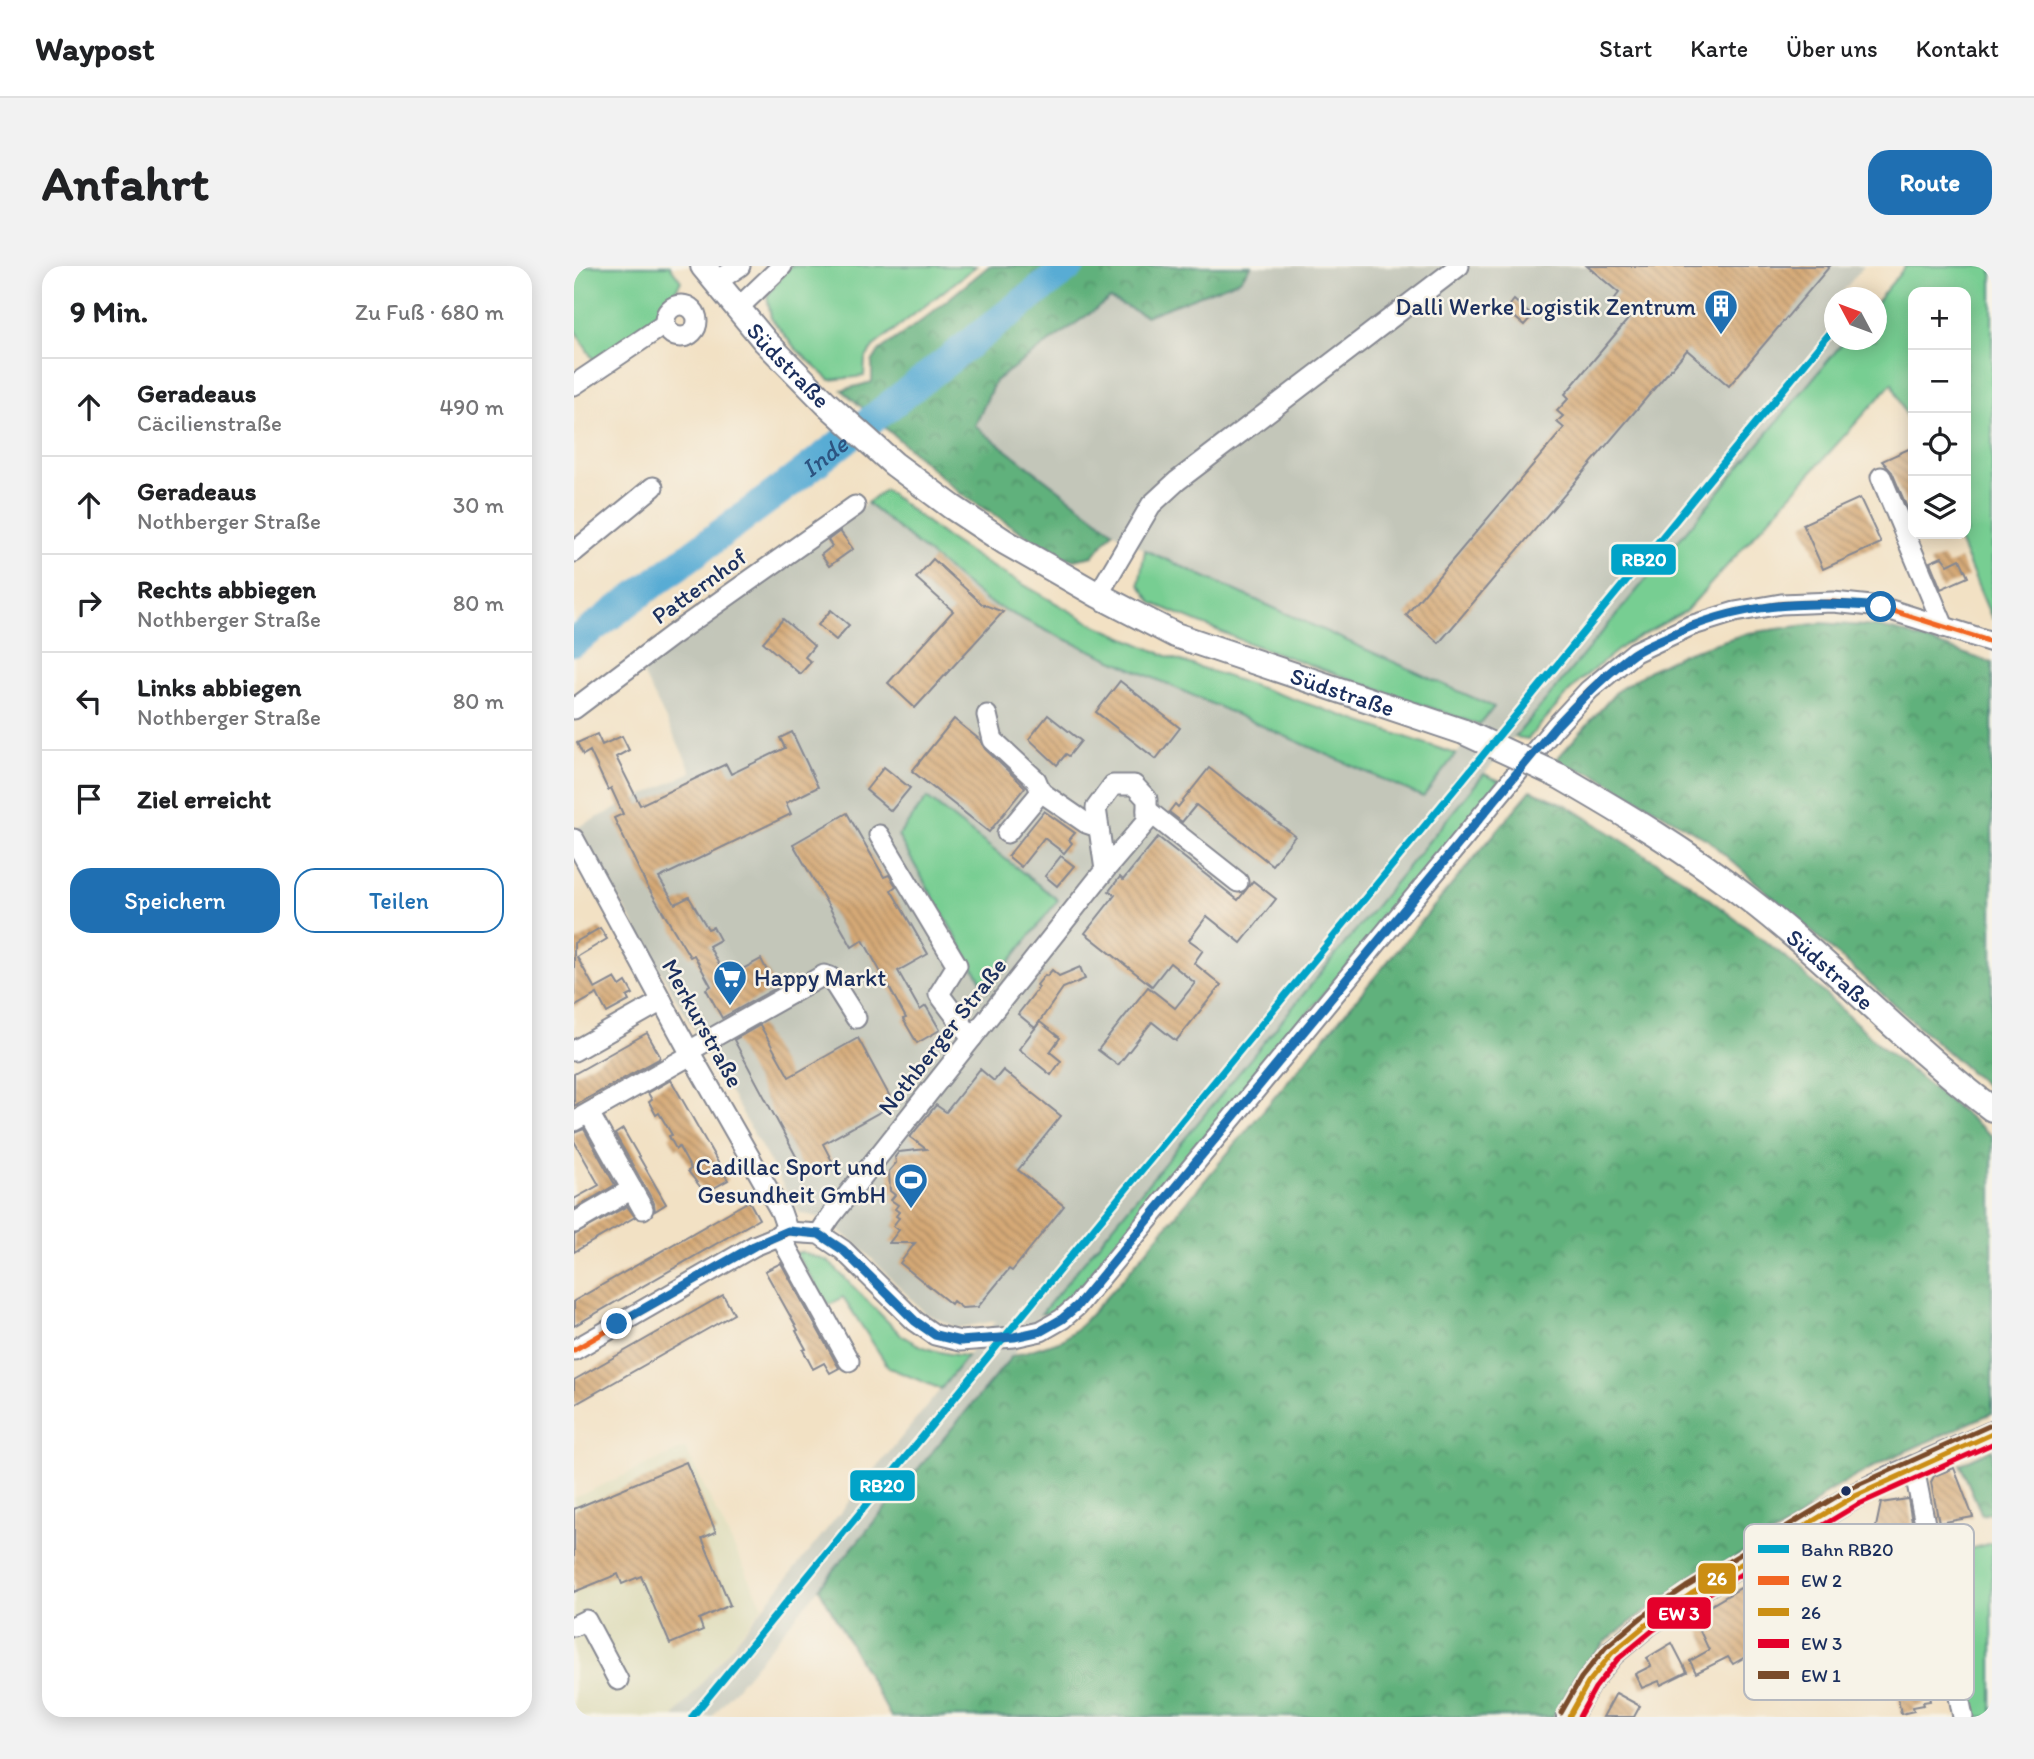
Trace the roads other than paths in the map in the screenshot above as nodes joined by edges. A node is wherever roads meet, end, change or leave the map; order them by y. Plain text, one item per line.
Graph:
1 (740, 266) edge
2 (782, 266) edge
3 (1459, 266) edge
4 (710, 274) edge
5 (738, 308) junction
6 (665, 324) dead end
7 (574, 384) edge
8 (1881, 477) dead end
9 (653, 487) dead end
10 (855, 506) dead end
11 (574, 552) edge
12 (1098, 595) junction
13 (1944, 627) junction
14 (1992, 642) edge
15 (574, 709) edge
16 (987, 715) dead end
17 (1041, 792) junction
18 (1147, 810) junction
19 (1098, 827) junction
20 (1007, 833) dead end
21 (880, 835) dead end
22 (574, 839) edge
23 (1105, 870) junction
24 (1238, 882) dead end
25 (662, 1001) junction
26 (856, 1018) dead end
27 (972, 1038) junction
28 (574, 1051) edge
29 (690, 1053) junction
30 (1992, 1109) edge
31 (581, 1117) edge
32 (632, 1189) junction
33 (643, 1209) dead end
34 (574, 1223) edge
35 (783, 1233) junction
36 (819, 1234) junction
37 (574, 1350) edge
38 (849, 1361) dead end
39 (1992, 1434) edge
40 (1914, 1468) junction
41 (1807, 1524) edge
42 (1925, 1524) edge
43 (1744, 1562) edge
44 (574, 1626) edge
45 (618, 1680) dead end
46 (1569, 1717) edge

1 - 4 street
2 - 5 street
3 - 12 street
4 - 5 main road, Südstraße
5 - 12 main road, Südstraße
6 - 7 street
8 - 13 street
9 - 11 street
10 - 15 street, Patternhof
12 - 30 main road, Südstraße, bridge
13 - 14 street
13 - 36 street
16 - 17 street
17 - 19 street
17 - 20 street
18 - 19 street
18 - 23 street, Nothberger Straße
18 - 24 street
19 - 23 street
21 - 27 street
22 - 25 street, Merkurstraße
23 - 27 street, Nothberger Straße
25 - 28 street
25 - 29 street, Merkurstraße
26 - 29 street
27 - 36 street, Nothberger Straße
29 - 31 street
29 - 35 street, Merkurstraße
31 - 32 street
32 - 33 street
32 - 34 street
35 - 36 street
35 - 37 street
35 - 38 street, Merkurstraße
39 - 40 main road
40 - 41 main road
40 - 42 street
43 - 46 main road
44 - 45 street

